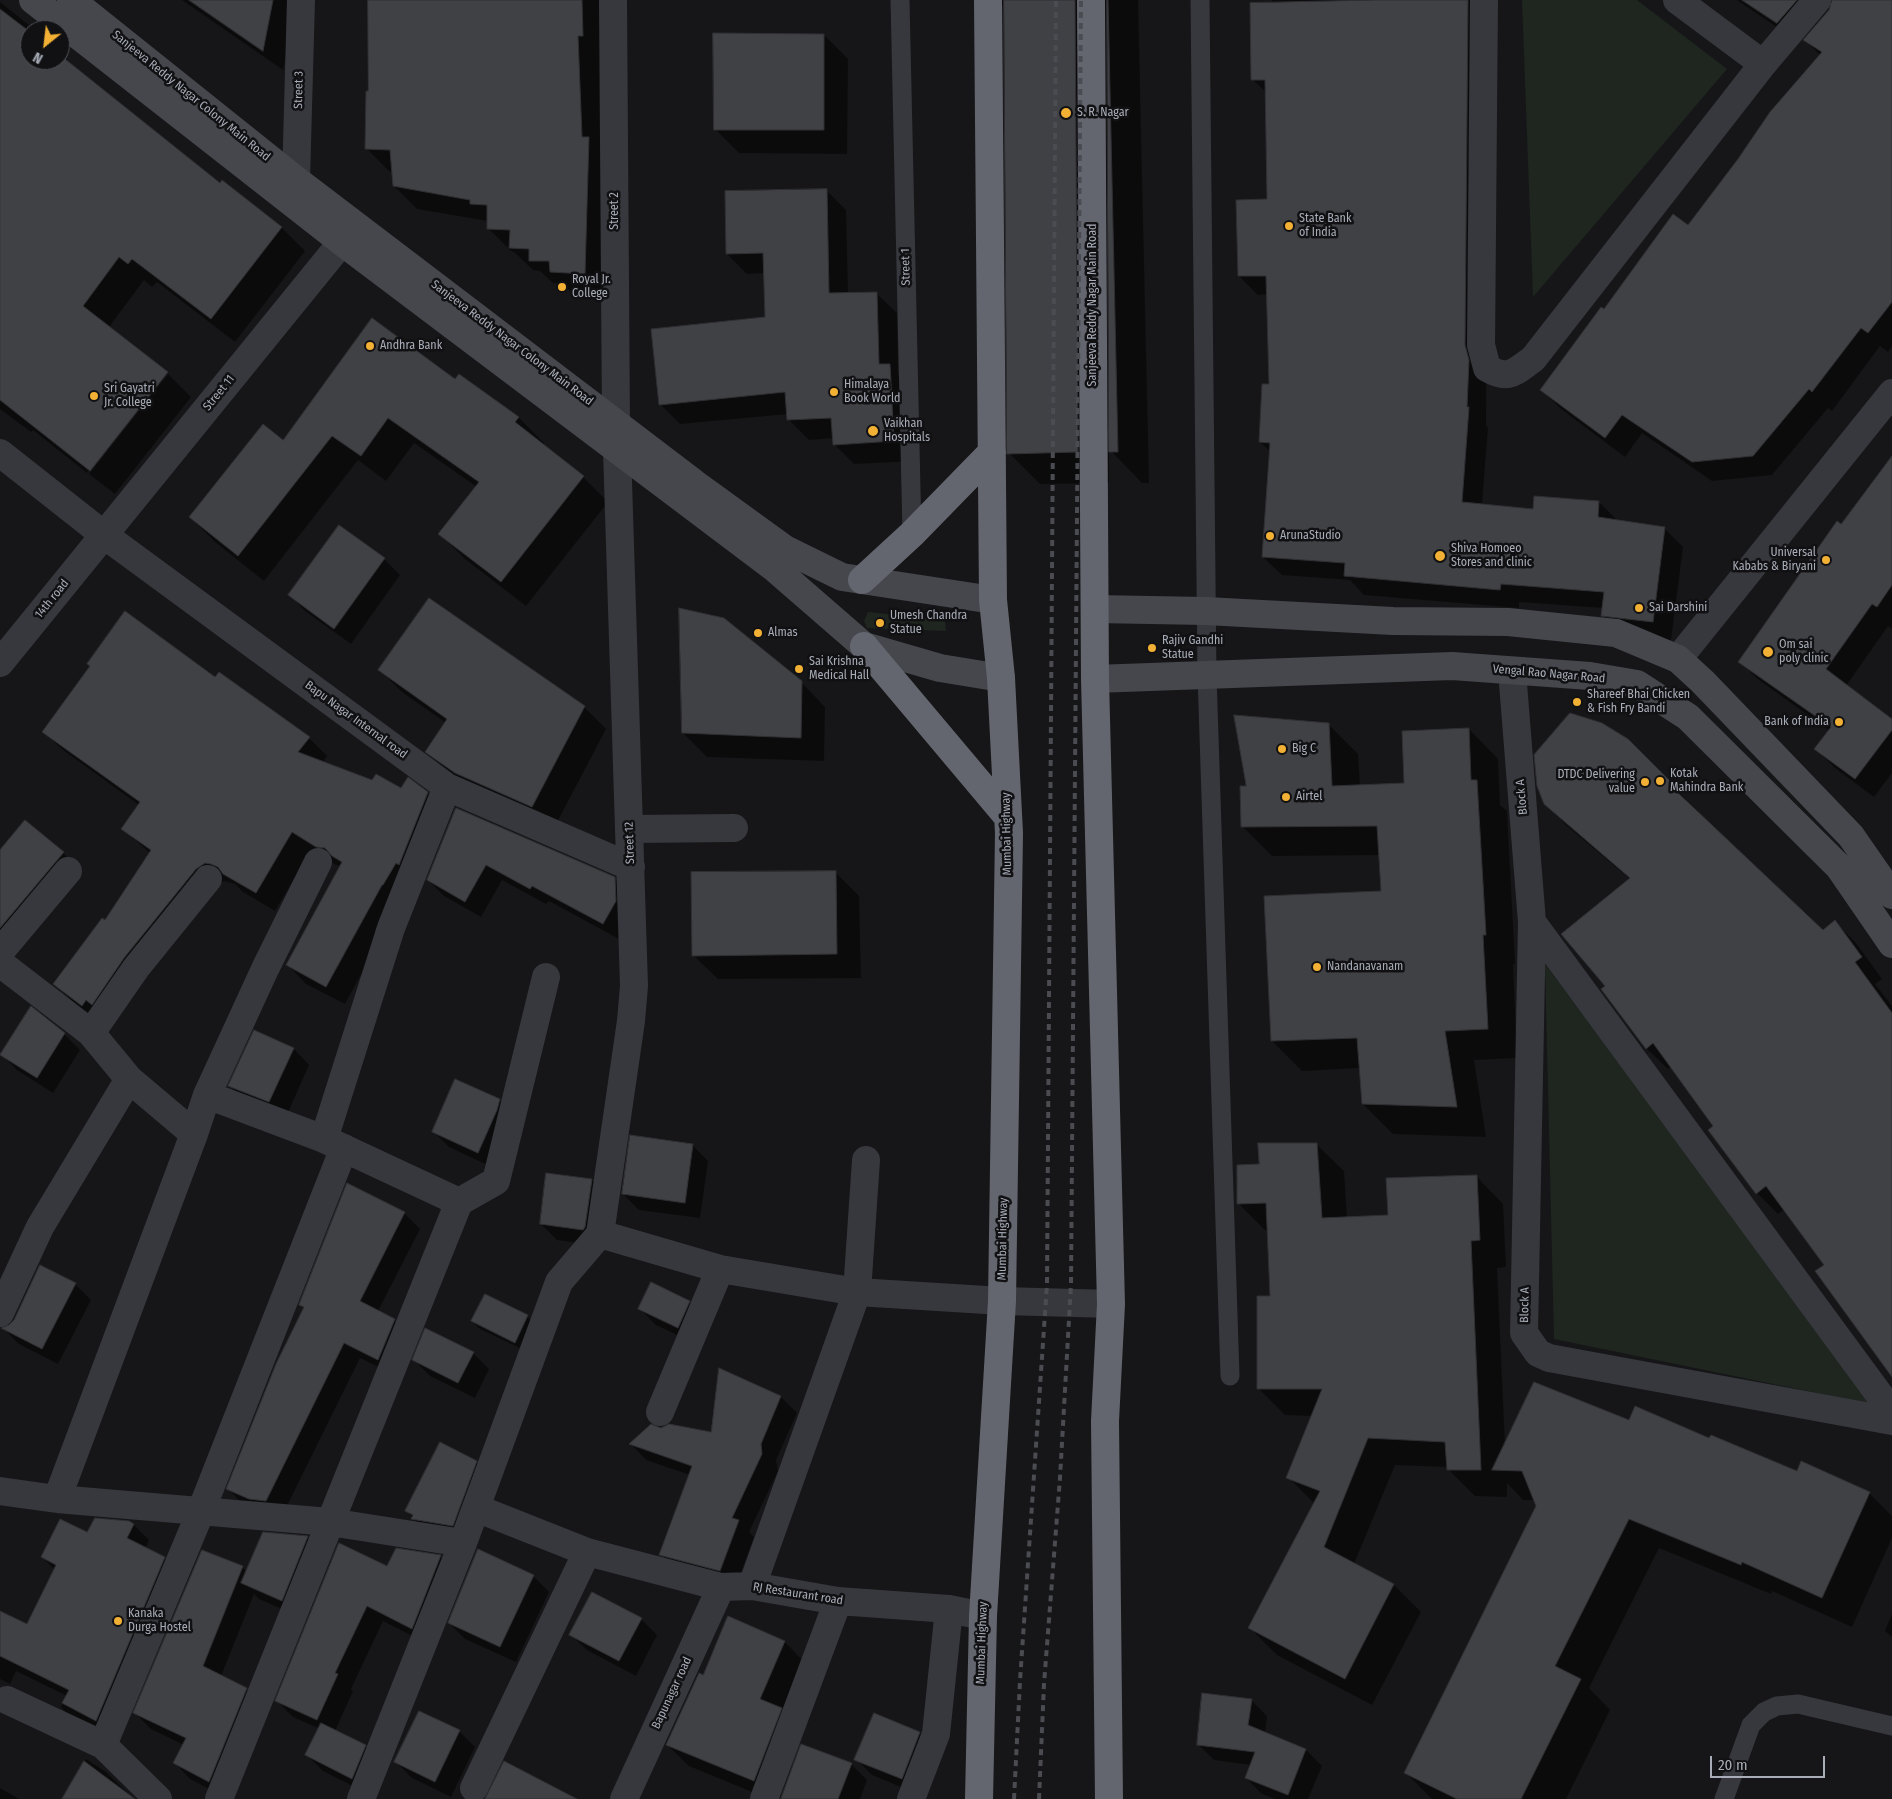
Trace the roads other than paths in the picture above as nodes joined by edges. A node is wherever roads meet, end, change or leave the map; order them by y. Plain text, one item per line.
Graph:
1 (33, 0) edge
2 (71, 0) edge
3 (301, 0) edge
4 (613, 0) edge
5 (900, 0) edge
6 (988, 0) edge
7 (1091, 0) edge
8 (1200, 0) edge
9 (1484, 0) edge
10 (1677, 0) edge
11 (1817, 0) edge
12 (1764, 64) junction
13 (296, 180) junction
14 (338, 247) junction
15 (1892, 394) edge
16 (616, 423) junction
17 (617, 450) junction
18 (992, 452) junction
19 (0, 453) edge
20 (912, 534) junction
21 (104, 535) junction
22 (854, 578) junction
23 (993, 600) junction
24 (1095, 609) junction
25 (1206, 611) junction
26 (830, 617) junction
27 (864, 646) junction
28 (1678, 659) junction
29 (0, 663) edge
30 (1512, 671) junction
31 (1207, 675) junction
32 (1001, 678) junction
33 (1095, 679) junction
34 (447, 787) junction
35 (1007, 816) junction
36 (734, 828) dead end
37 (630, 829) junction
38 (318, 862) dead end
39 (631, 867) junction
40 (68, 871) dead end
41 (208, 879) dead end
42 (1892, 895) edge
43 (1532, 922) junction
44 (1892, 944) edge
45 (0, 952) edge
46 (0, 963) edge
47 (546, 977) dead end
48 (91, 1033) junction
49 (129, 1079) junction
50 (207, 1095) junction
51 (194, 1134) junction
52 (334, 1143) junction
53 (866, 1160) dead end
54 (460, 1202) junction
55 (600, 1234) junction
56 (720, 1269) junction
57 (858, 1292) junction
58 (1002, 1302) junction
59 (1111, 1304) junction
60 (0, 1313) edge
61 (1230, 1376) dead end
62 (660, 1412) dead end
63 (1892, 1412) edge
64 (1892, 1422) edge
65 (0, 1491) edge
66 (58, 1499) junction
67 (476, 1508) junction
68 (201, 1512) junction
69 (330, 1522) junction
70 (463, 1543) junction
71 (587, 1552) junction
72 (752, 1586) junction
73 (721, 1587) junction
74 (838, 1601) junction
75 (949, 1609) junction
76 (982, 1616) junction
77 (7, 1700) dead end
78 (1892, 1726) edge
79 (103, 1745) junction
80 (474, 1788) dead end
81 (158, 1799) edge
82 (219, 1799) edge
83 (361, 1799) edge
84 (624, 1799) edge
85 (764, 1799) edge
86 (911, 1799) edge
87 (979, 1799) edge
88 (1109, 1799) edge
89 (1724, 1799) edge

1 - 14 main road, Sanjeeva Reddy Nagar Colony Main Road
2 - 13 main road, Sanjeeva Reddy Nagar Colony Main Road
3 - 13 street, Street 3
4 - 16 street, Street 2
5 - 20 lane, Street 1
6 - 18 highway
7 - 24 highway, Sanjeeva Reddy Nagar Main Road
8 - 25 lane
9 - 12 street
10 - 12 street
11 - 12 street
13 - 16 main road, Sanjeeva Reddy Nagar Colony Main Road
14 - 17 main road, Sanjeeva Reddy Nagar Colony Main Road
14 - 21 street, Street 11
15 - 28 street
16 - 22 main road, Sanjeeva Reddy Nagar Colony Main Road
17 - 26 main road, Sanjeeva Reddy Nagar Colony Main Road
17 - 37 street, Street 12
18 - 20 highway
18 - 23 highway
19 - 21 street, Bapu Nagar Internal road
20 - 22 highway
21 - 29 street, 14th road
21 - 34 street, Bapu Nagar Internal road
22 - 23 main road, Sanjeeva Reddy Nagar Colony Main Road
22 - 26 main road
23 - 32 highway, Mumbai Highway
24 - 25 main road
24 - 33 highway, Sanjeeva Reddy Nagar Main Road
25 - 28 main road
25 - 31 lane
26 - 27 main road, Sanjeeva Reddy Nagar Colony Main Road
27 - 32 main road
27 - 35 highway
28 - 42 main road
30 - 31 main road, Vengal Rao Nagar Road
30 - 43 street, Block A
30 - 44 main road, Vengal Rao Nagar Road
31 - 33 main road, Vengal Rao Nagar Road
31 - 61 lane
32 - 35 highway, Mumbai Highway
33 - 59 highway
34 - 39 street, Bapu Nagar Internal road
34 - 52 street
35 - 58 highway, Mumbai Highway
36 - 37 street
37 - 39 street, Street 12
38 - 50 street
39 - 55 street, Street 12
40 - 45 street
41 - 48 street
43 - 63 street
43 - 64 street, Block A
46 - 48 street
47 - 54 street
48 - 49 street
49 - 51 street
49 - 60 street
50 - 51 street
50 - 52 street
51 - 66 street
52 - 54 street
52 - 68 street
53 - 57 street
54 - 69 street
55 - 56 street
55 - 67 street
56 - 57 street
56 - 62 street
57 - 58 street
57 - 72 street
58 - 59 street
58 - 76 highway, Mumbai Highway
59 - 88 highway
65 - 66 street
66 - 68 street
67 - 70 street
67 - 71 street, RJ Restaurant road
68 - 69 street
68 - 79 street
69 - 70 street
69 - 82 street
70 - 83 street
71 - 73 street, RJ Restaurant road
71 - 80 street
72 - 73 street, RJ Restaurant road
72 - 74 street, RJ Restaurant road
73 - 84 street, Bapunagar road
74 - 75 street, RJ Restaurant road
74 - 85 street
75 - 76 street, RJ Restaurant road
75 - 86 street
76 - 87 highway, Mumbai Highway
77 - 79 street
78 - 89 lane
79 - 81 street

